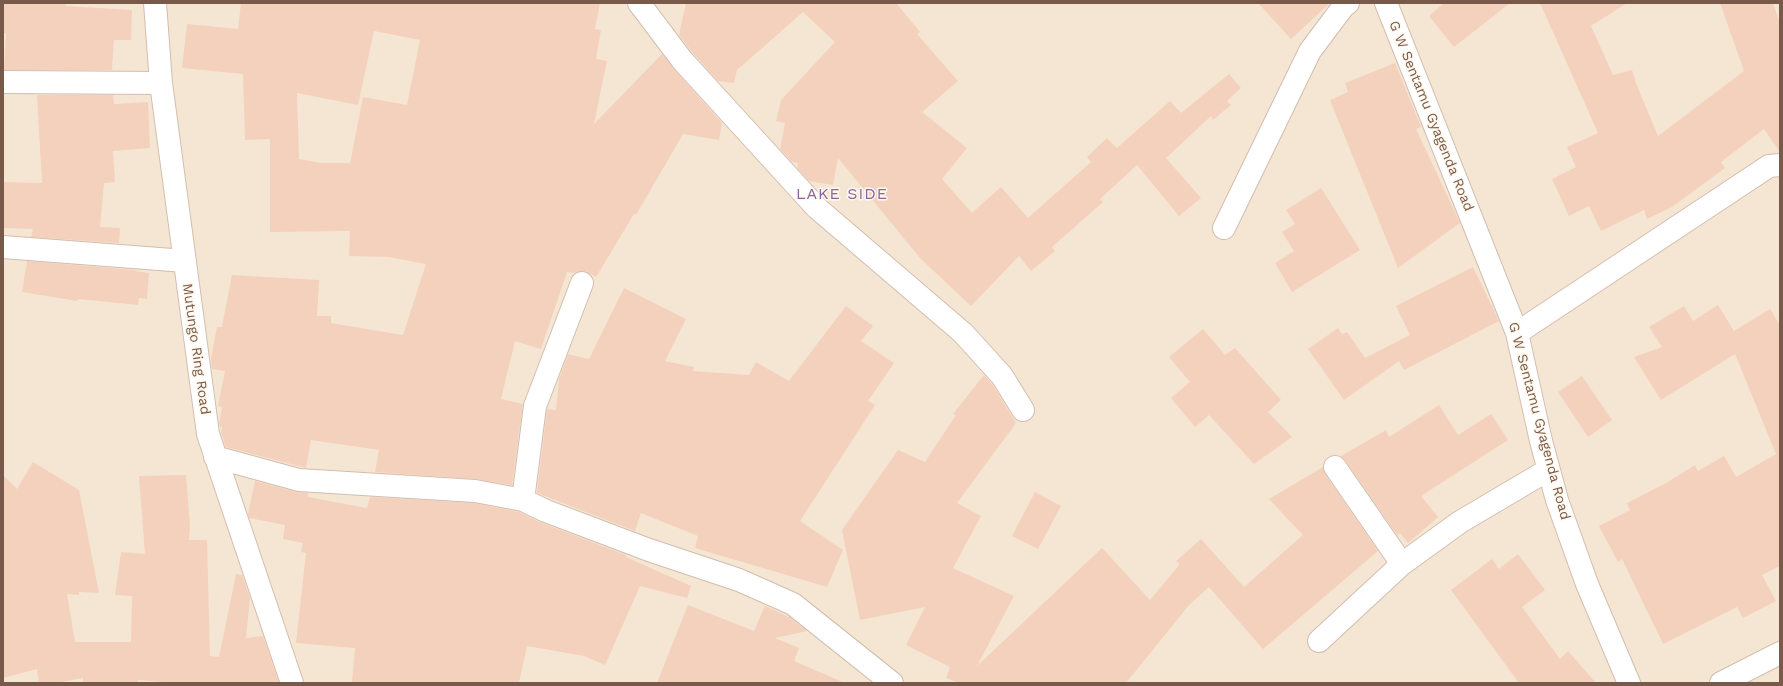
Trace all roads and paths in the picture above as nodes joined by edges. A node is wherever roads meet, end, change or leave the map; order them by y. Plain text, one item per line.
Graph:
1 (155, 3) edge
2 (639, 3) edge
3 (1348, 3) edge
4 (1386, 3) edge
5 (3, 82) edge
6 (161, 83) junction
7 (1780, 165) edge
8 (1224, 228) dead end
9 (3, 247) edge
10 (184, 260) junction
11 (582, 283) dead end
12 (1517, 333) junction
13 (1023, 410) dead end
14 (215, 457) junction
15 (1334, 467) dead end
16 (1548, 470) junction
17 (523, 500) junction
18 (1402, 564) junction
19 (1319, 641) dead end
20 (1780, 653) edge
21 (292, 683) edge
22 (892, 683) edge
23 (1629, 683) edge
24 (1721, 683) edge

1 - 6 street, Mutungo Ring Road
2 - 13 street
3 - 8 street
4 - 12 street, G W Sentamu Gyagenda Road
5 - 6 street
6 - 10 street, Mutungo Ring Road
7 - 12 street
9 - 10 street
10 - 14 street, Mutungo Ring Road
11 - 17 street
12 - 16 street, G W Sentamu Gyagenda Road
14 - 17 street
14 - 21 street, Mutungo Ring Road
15 - 18 street
16 - 18 street
16 - 23 street, G W Sentamu Gyagenda Road
17 - 22 street
18 - 19 street
20 - 24 street

